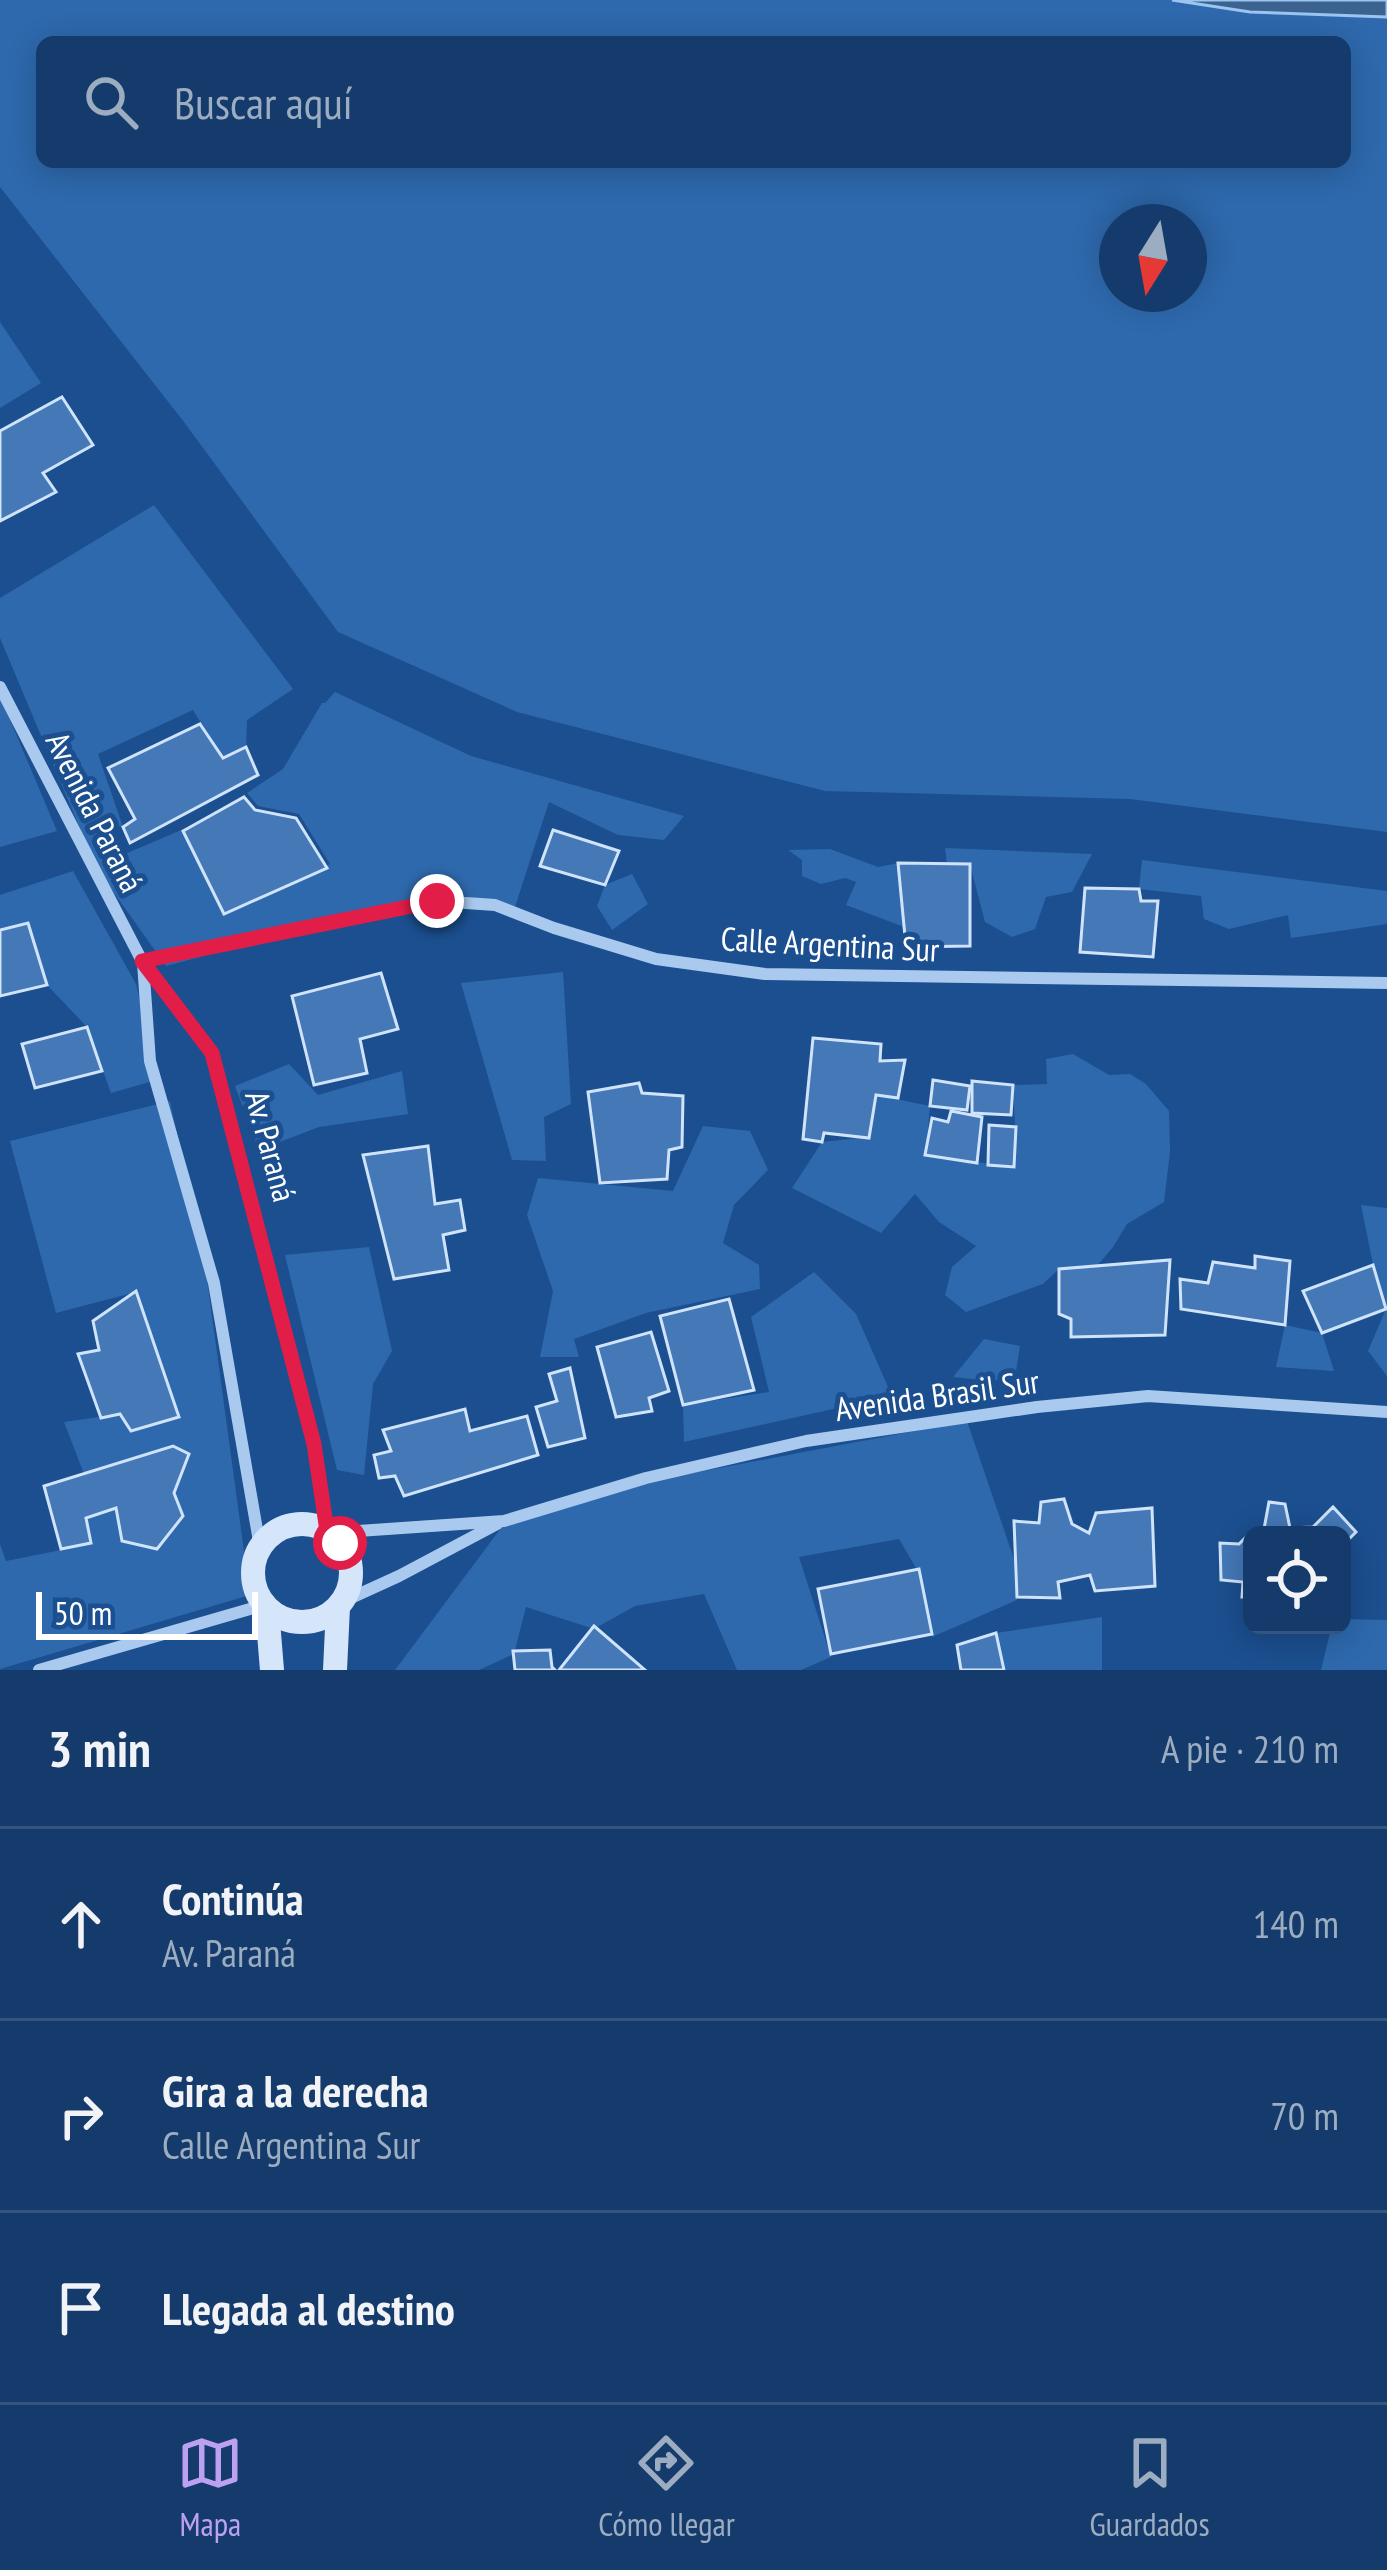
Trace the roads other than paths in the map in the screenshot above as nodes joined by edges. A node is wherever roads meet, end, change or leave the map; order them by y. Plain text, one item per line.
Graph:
1 (0, 687) edge
2 (142, 961) junction
3 (1387, 983) edge
4 (1387, 1412) edge
5 (504, 1521) junction
6 (328, 1532) junction
7 (260, 1547) junction
8 (340, 1604) junction
9 (266, 1607) junction
10 (39, 1670) edge
11 (272, 1670) edge
12 (335, 1670) edge

1 - 2 street, Avenida Paraná
2 - 3 street, Calle Argentina Sur
2 - 6 street, Av. Paraná
2 - 7 street
4 - 5 street, Avenida Brasil Sur
5 - 6 street
5 - 8 street
6 - 7 street
6 - 8 street, Av. Paraná
7 - 9 street
8 - 9 street
8 - 12 street, Av. Paraná
9 - 10 street
9 - 11 street

